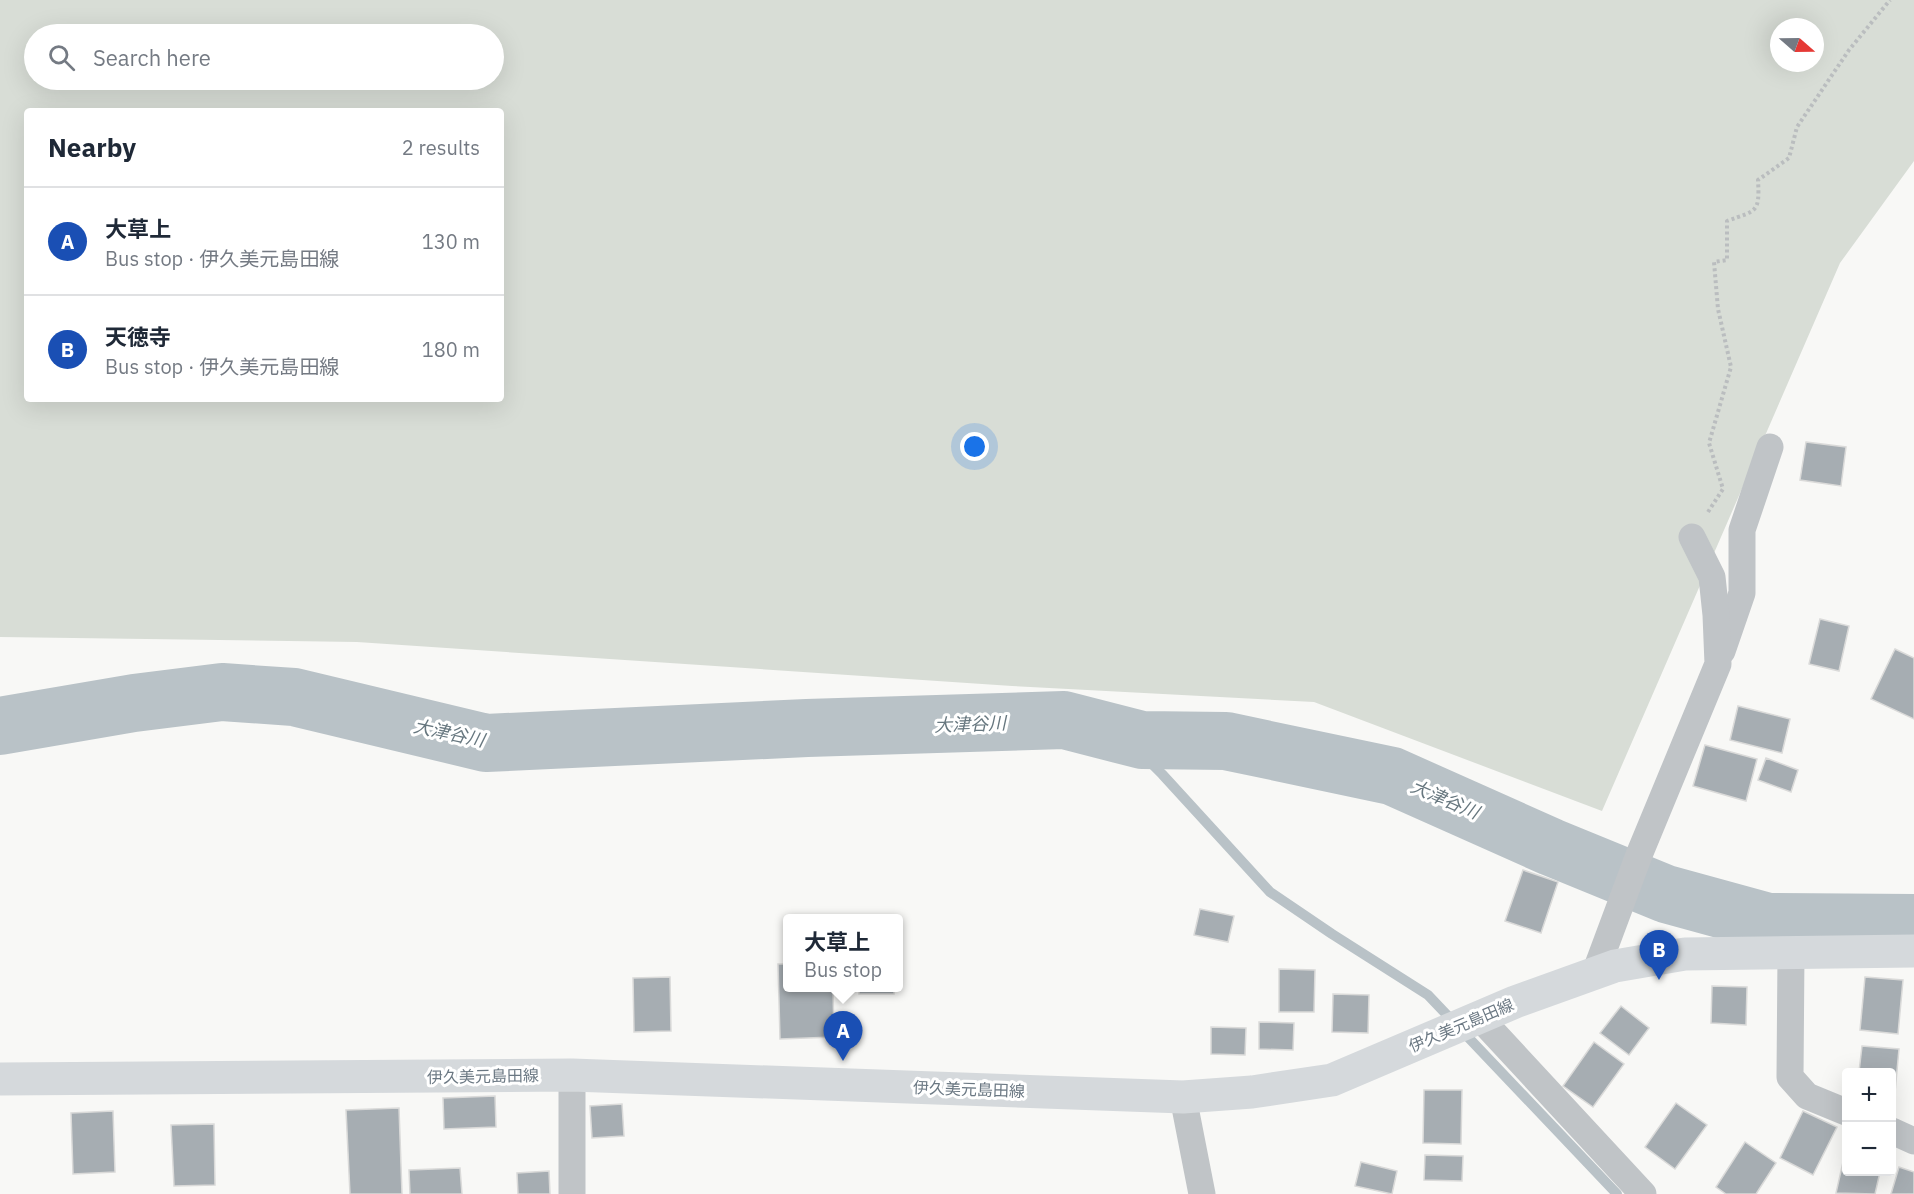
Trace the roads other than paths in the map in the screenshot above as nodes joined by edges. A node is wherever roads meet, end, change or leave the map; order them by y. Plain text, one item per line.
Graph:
1 (1770, 447) dead end
2 (1692, 537) road end
3 (1718, 664) junction
4 (1914, 951) edge
5 (1791, 953) junction
6 (1595, 973) junction
7 (1479, 1017) junction
8 (572, 1075) junction
9 (0, 1079) edge
10 (1183, 1097) junction
11 (1842, 1110) edge
12 (1896, 1133) edge
13 (1914, 1141) edge
14 (572, 1194) edge
15 (1202, 1194) edge
16 (1643, 1194) edge

1 - 3 street
2 - 3 street
3 - 6 street
4 - 5 main road, 伊久美元島田線
5 - 6 main road, 伊久美元島田線
5 - 11 street
6 - 7 main road, 伊久美元島田線
7 - 10 main road, 伊久美元島田線
7 - 16 street
8 - 9 main road, 伊久美元島田線
8 - 10 main road, 伊久美元島田線
8 - 14 street
10 - 15 street
12 - 13 street

